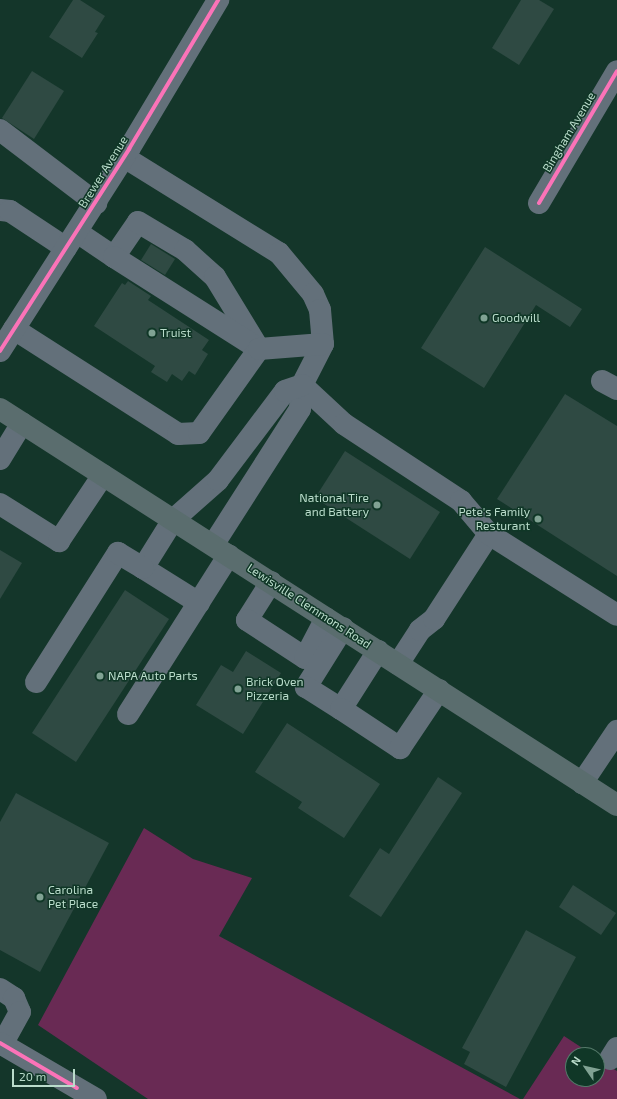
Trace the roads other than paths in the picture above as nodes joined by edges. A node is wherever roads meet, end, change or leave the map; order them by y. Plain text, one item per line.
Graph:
1 (218, 0) edge
2 (617, 71) edge
3 (0, 130) edge
4 (124, 157) junction
5 (539, 202) dead end
6 (96, 203) junction
7 (0, 210) edge
8 (72, 240) junction
9 (114, 257) junction
10 (14, 329) junction
11 (323, 344) junction
12 (259, 349) junction
13 (0, 351) edge
14 (302, 385) junction
15 (0, 409) edge
16 (22, 423) junction
17 (0, 459) edge
18 (103, 475) junction
19 (0, 504) edge
20 (173, 520) junction
21 (490, 534) junction
22 (221, 550) junction
23 (143, 568) junction
24 (271, 582) junction
25 (199, 603) junction
26 (617, 615) edge
27 (335, 623) junction
28 (378, 651) junction
29 (398, 664) junction
30 (36, 682) dead end
31 (439, 690) junction
32 (341, 709) junction
33 (128, 714) dead end
34 (617, 731) edge
35 (582, 783) junction
36 (617, 805) edge
37 (0, 989) edge
38 (1, 1043) edge
39 (96, 1099) edge

1 - 4 street, Brewer Avenue
2 - 5 street, Bingham Avenue
3 - 6 street
4 - 6 street, Brewer Avenue
4 - 11 street
6 - 8 street, Brewer Avenue
7 - 8 street
8 - 9 street
8 - 10 street, Brewer Avenue
9 - 12 street
9 - 12 street
10 - 12 street
10 - 13 street, Brewer Avenue
11 - 12 street
11 - 14 street
14 - 20 street
14 - 21 street
14 - 22 street
15 - 16 main road, Lewisville Clemmons Road
16 - 17 street
16 - 18 main road, Lewisville Clemmons Road
18 - 19 street
18 - 20 main road, Lewisville Clemmons Road
20 - 22 main road, Lewisville Clemmons Road
20 - 23 street
21 - 26 street
21 - 29 street
22 - 24 main road, Lewisville Clemmons Road
22 - 25 street
23 - 25 street
23 - 30 street
24 - 27 main road, Lewisville Clemmons Road
24 - 27 street
25 - 33 street
27 - 28 main road, Lewisville Clemmons Road
27 - 32 street
28 - 29 main road, Lewisville Clemmons Road
28 - 32 street
29 - 31 main road, Lewisville Clemmons Road
31 - 32 street
31 - 35 main road, Lewisville Clemmons Road
34 - 35 street
35 - 36 main road, Lewisville Clemmons Road
37 - 38 street
38 - 39 street

